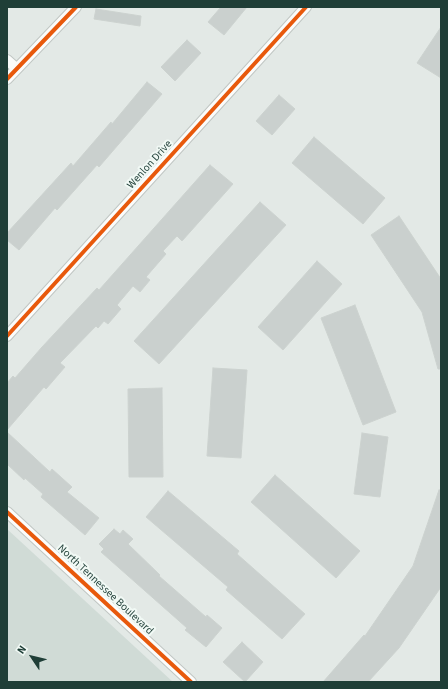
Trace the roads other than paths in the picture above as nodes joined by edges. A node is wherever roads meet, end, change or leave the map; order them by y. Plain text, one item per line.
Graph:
1 (76, 7) edge
2 (306, 7) edge
3 (7, 60) edge
4 (16, 68) junction
5 (7, 79) edge
6 (7, 336) edge
7 (7, 512) edge
8 (191, 682) edge

1 - 4 street
2 - 6 street, Wenlon Drive
3 - 4 street
4 - 5 street
7 - 8 street, North Tennessee Boulevard

